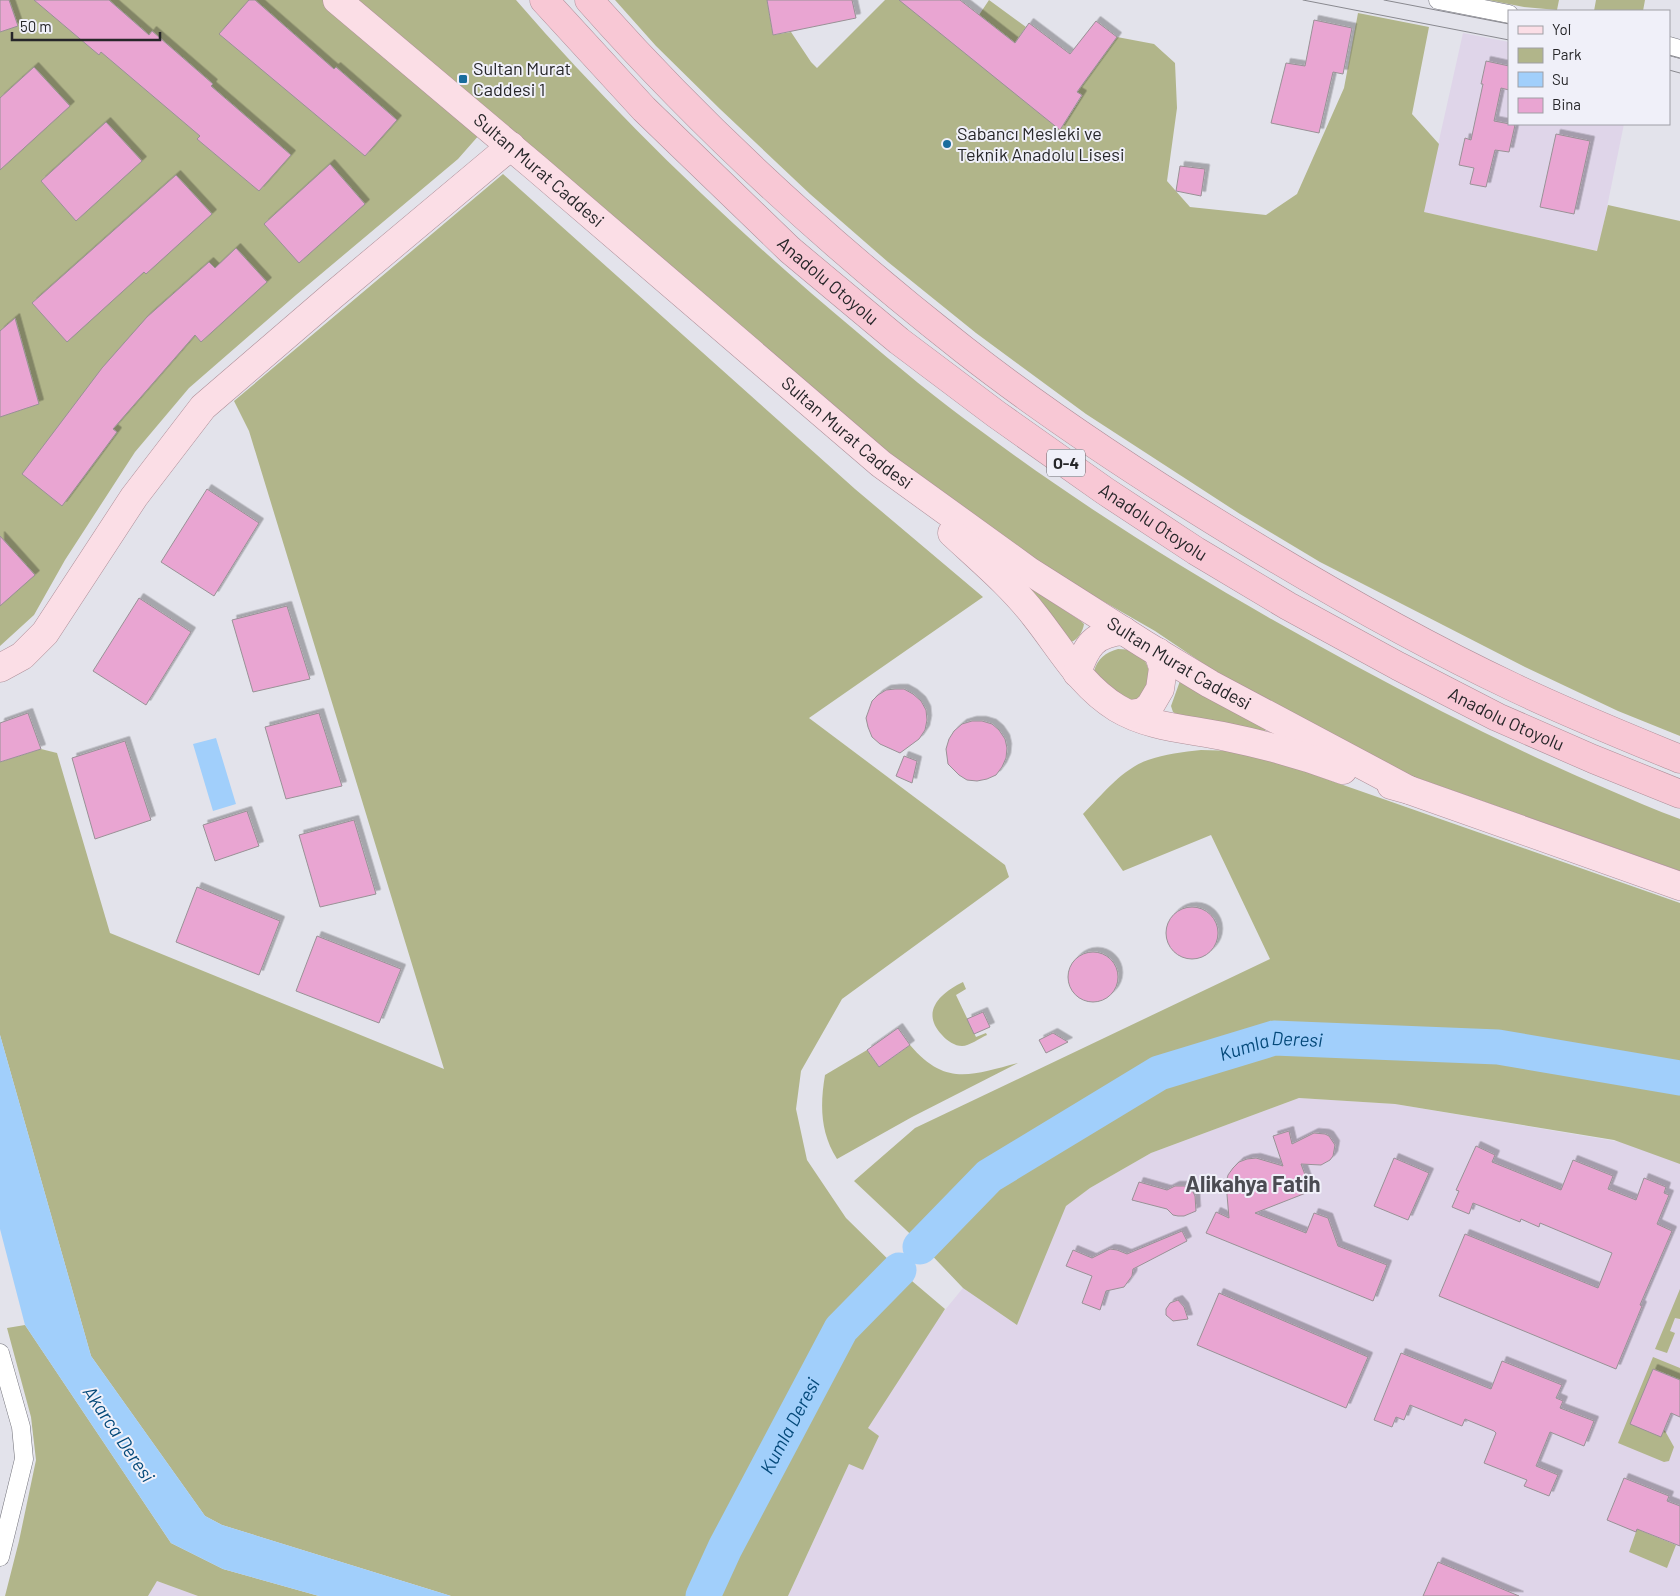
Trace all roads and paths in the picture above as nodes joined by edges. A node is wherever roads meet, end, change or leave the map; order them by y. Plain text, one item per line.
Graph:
1 (337, 0) edge
2 (544, 0) edge
3 (588, 0) edge
4 (1438, 0) edge
5 (1508, 14) edge
6 (511, 146) junction
7 (881, 464) junction
8 (1124, 631) junction
9 (1158, 652) junction
10 (0, 668) edge
11 (1077, 673) junction
12 (1130, 714) junction
13 (1680, 759) edge
14 (1409, 790) junction
15 (1680, 794) edge
16 (1680, 886) edge
17 (0, 1353) edge
18 (0, 1557) edge

1 - 6 main road, Sultan Murat Caddesi
2 - 15 highway, Anadolu Otoyolu / O-4
3 - 13 highway, Anadolu Otoyolu / O-4
4 - 5 street
6 - 7 main road, Sultan Murat Caddesi
6 - 10 main road
7 - 8 main road, Sultan Murat Caddesi
7 - 11 main road
8 - 9 main road, Sultan Murat Caddesi
8 - 11 main road
9 - 12 main road
9 - 14 main road, Sultan Murat Caddesi
11 - 12 main road
12 - 14 main road
14 - 16 main road
17 - 18 street

